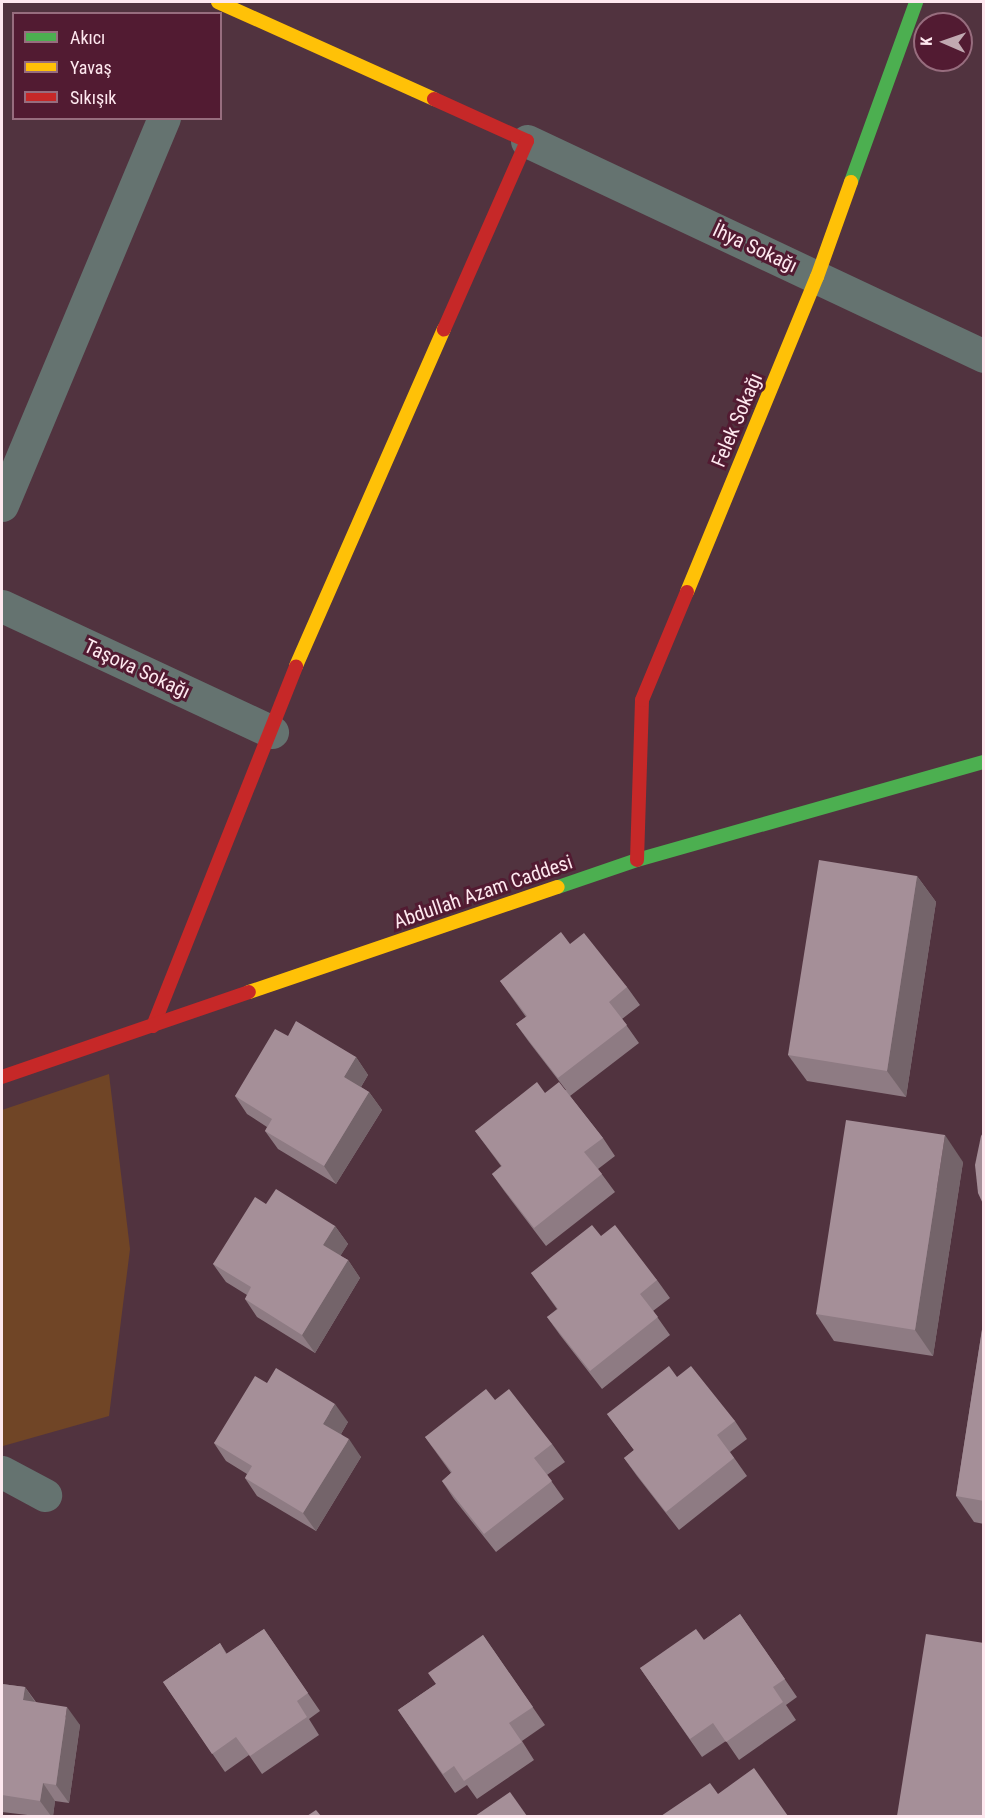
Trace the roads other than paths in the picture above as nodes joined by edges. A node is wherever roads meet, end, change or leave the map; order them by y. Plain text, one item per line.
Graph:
1 (218, 2) edge
2 (916, 2) edge
3 (163, 120) edge
4 (527, 141) junction
5 (817, 277) junction
6 (984, 356) edge
7 (2, 505) edge
8 (2, 606) edge
9 (272, 732) junction
10 (984, 762) edge
11 (637, 860) junction
12 (153, 1026) junction
13 (2, 1077) edge
14 (2, 1472) edge
15 (45, 1496) dead end

1 - 4 street
2 - 5 street, Felek Sokağı
3 - 7 street
4 - 5 street, İhya Sokağı
4 - 9 street
5 - 6 street, İhya Sokağı
5 - 11 street, Felek Sokağı
8 - 9 street, Taşova Sokağı
9 - 12 street
10 - 11 street, Abdullah Azam Caddesi
11 - 12 street, Abdullah Azam Caddesi
12 - 13 street, Abdullah Azam Caddesi
14 - 15 street

